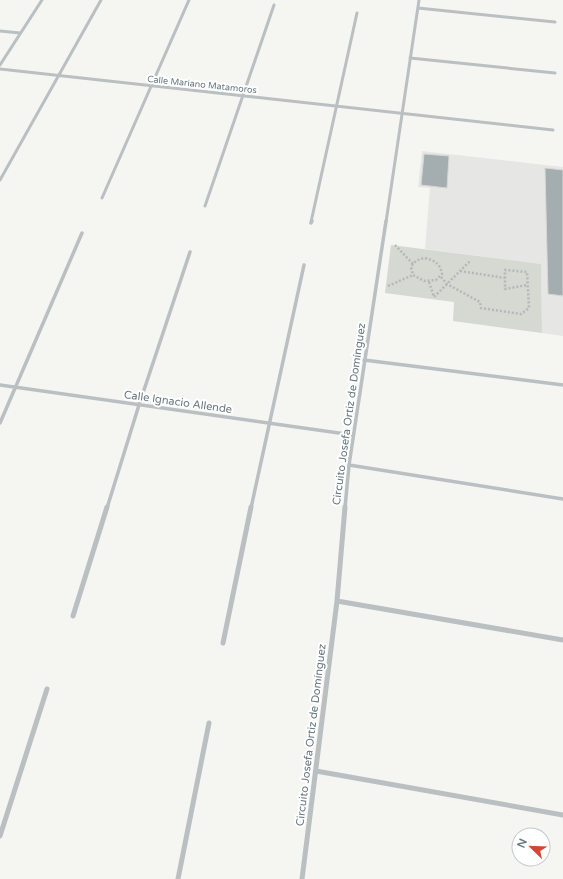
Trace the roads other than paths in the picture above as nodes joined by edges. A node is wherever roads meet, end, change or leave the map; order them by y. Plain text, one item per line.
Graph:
1 (42, 0) edge
2 (101, 0) edge
3 (189, 0) edge
4 (419, 0) edge
5 (274, 6) dead end
6 (418, 8) junction
7 (357, 13) dead end
8 (555, 22) dead end
9 (0, 31) edge
10 (20, 33) junction
11 (410, 58) junction
12 (0, 66) edge
13 (0, 69) edge
14 (555, 73) dead end
15 (59, 76) junction
16 (150, 86) junction
17 (242, 96) junction
18 (336, 107) junction
19 (402, 114) junction
20 (553, 130) dead end
21 (0, 180) edge
22 (102, 198) dead end
23 (205, 206) dead end
24 (311, 222) dead end
25 (82, 233) dead end
26 (190, 252) dead end
27 (304, 265) dead end
28 (364, 360) junction
29 (0, 384) edge
30 (563, 384) edge
31 (16, 387) junction
32 (139, 405) junction
33 (0, 423) edge
34 (268, 424) junction
35 (353, 435) junction
36 (348, 465) junction
37 (563, 499) edge
38 (337, 601) junction
39 (73, 616) dead end
40 (563, 640) edge
41 (223, 643) dead end
42 (47, 689) dead end
43 (209, 724) dead end
44 (316, 771) junction
45 (563, 815) edge
46 (0, 836) edge
47 (178, 879) edge
48 (302, 879) edge

1 - 10 street
2 - 15 street
3 - 16 street
4 - 6 street, Circuito Josefa Ortiz de Domínguez
5 - 17 street
6 - 8 street
6 - 11 street, Circuito Josefa Ortiz de Domínguez
7 - 18 street
9 - 10 street
10 - 12 street
11 - 14 street
11 - 19 street, Circuito Josefa Ortiz de Domínguez
13 - 15 street, Calle Mariano Matamoros
15 - 16 street, Calle Mariano Matamoros
15 - 21 street
16 - 17 street, Calle Mariano Matamoros
16 - 22 street
17 - 18 street, Calle Mariano Matamoros
17 - 23 street
18 - 19 street, Calle Mariano Matamoros
18 - 24 street
19 - 20 street, Calle Mariano Matamoros
19 - 28 street, Circuito Josefa Ortiz de Domínguez
25 - 31 street
26 - 32 street
27 - 34 street
28 - 30 street
28 - 35 street, Circuito Josefa Ortiz de Domínguez
29 - 31 street, Calle Ignacio Allende
31 - 32 street, Calle Ignacio Allende
31 - 33 street
32 - 34 street, Calle Ignacio Allende
32 - 39 street
34 - 35 street, Calle Ignacio Allende
34 - 41 street
35 - 36 street, Circuito Josefa Ortiz de Domínguez
36 - 37 street
36 - 38 street, Circuito Josefa Ortiz de Domínguez
38 - 40 street
38 - 44 street, Circuito Josefa Ortiz de Domínguez
42 - 46 street
43 - 47 street
44 - 45 street
44 - 48 street, Circuito Josefa Ortiz de Domínguez

